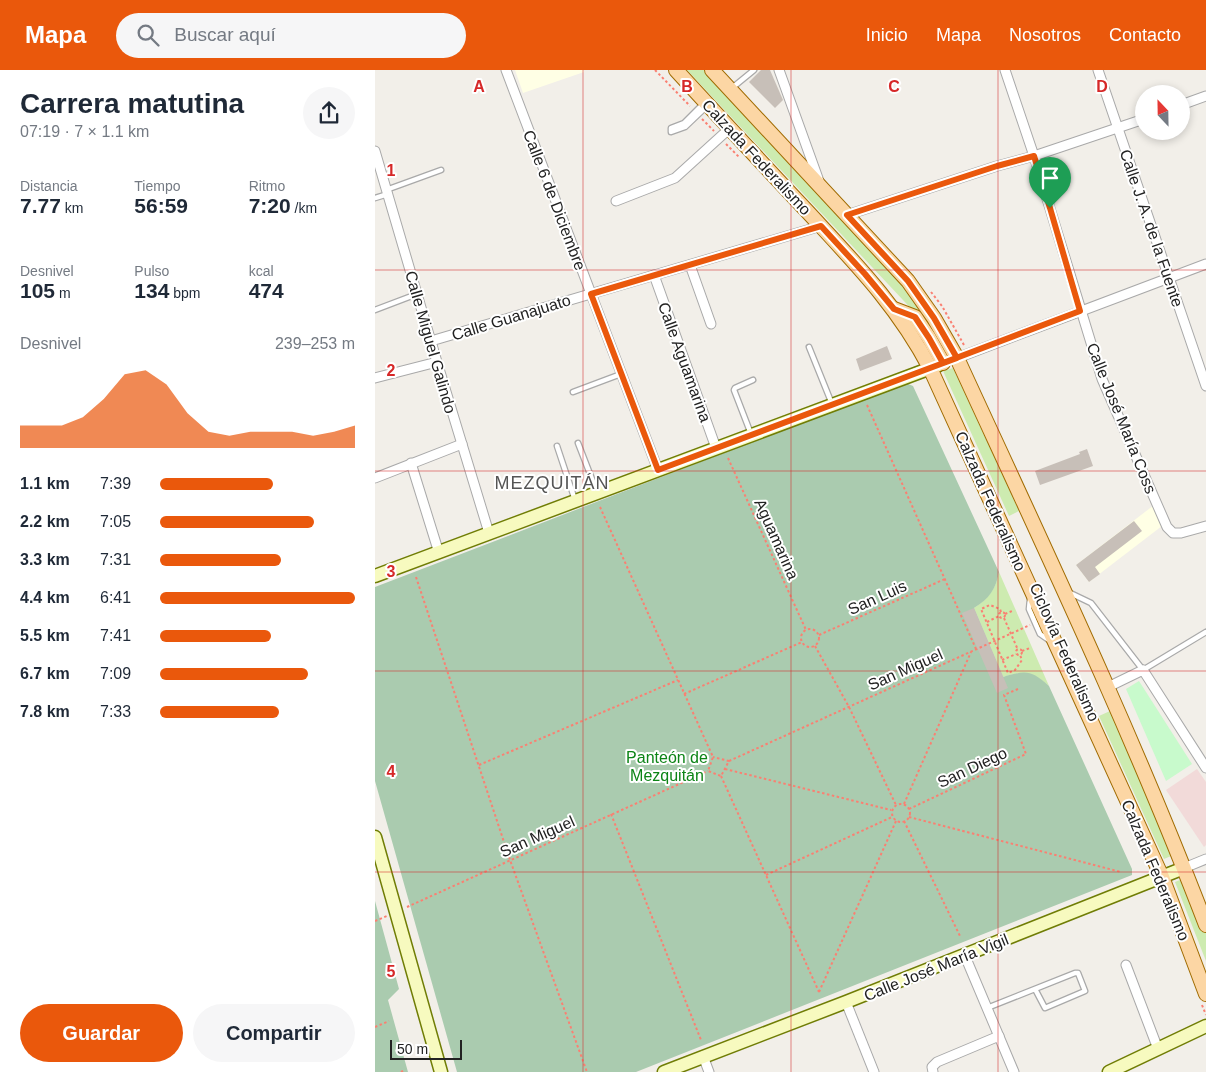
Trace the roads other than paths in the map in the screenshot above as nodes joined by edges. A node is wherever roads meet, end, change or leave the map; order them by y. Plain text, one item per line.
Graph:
1 (506, 70) edge
2 (676, 70) edge
3 (712, 70) edge
4 (754, 70) edge
5 (779, 70) edge
6 (1005, 70) edge
7 (1098, 70) edge
8 (731, 90) junction
9 (1206, 96) edge
10 (1190, 102) edge
11 (707, 103) junction
12 (697, 113) junction
13 (1135, 122) edge
14 (1117, 128) junction
15 (725, 133) junction
16 (375, 151) edge
17 (1034, 156) junction
18 (441, 170) dead end
19 (821, 186) junction
20 (387, 192) junction
21 (375, 198) edge
22 (616, 201) dead end
23 (847, 215) junction
24 (821, 226) junction
25 (690, 264) junction
26 (1206, 264) edge
27 (654, 275) junction
28 (1169, 278) junction
29 (417, 294) junction
30 (591, 294) junction
31 (375, 310) edge
32 (1080, 311) junction
33 (711, 324) dead end
34 (431, 341) junction
35 (809, 347) dead end
36 (957, 358) junction
37 (437, 362) junction
38 (937, 366) junction
39 (621, 374) junction
40 (375, 378) edge
41 (753, 380) dead end
42 (1206, 386) edge
43 (573, 392) dead end
44 (832, 405) junction
45 (751, 435) junction
46 (462, 444) junction
47 (578, 444) dead end
48 (557, 446) dead end
49 (716, 448) junction
50 (411, 463) junction
51 (658, 470) junction
52 (375, 478) edge
53 (597, 493) junction
54 (576, 501) junction
55 (1206, 526) edge
56 (489, 533) junction
57 (439, 553) junction
58 (375, 576) edge
59 (1031, 590) junction
60 (1063, 590) junction
61 (1206, 632) edge
62 (1057, 647) junction
63 (1143, 670) junction
64 (1108, 687) junction
65 (1205, 763) edge
66 (375, 837) edge
67 (1206, 859) edge
68 (1184, 868) junction
69 (1162, 877) junction
70 (1206, 925) edge
71 (965, 956) junction
72 (1126, 965) dead end
73 (1035, 989) junction
74 (1203, 996) edge
75 (846, 1002) junction
76 (987, 1008) junction
77 (1206, 1026) edge
78 (999, 1036) junction
79 (1158, 1049) junction
80 (703, 1056) junction
81 (441, 1072) edge
82 (664, 1072) edge
83 (709, 1072) edge
84 (874, 1072) edge
85 (933, 1072) edge
86 (1014, 1072) edge
87 (1109, 1072) edge

1 - 30 street, Calle 6 de Diciembre
2 - 11 main road, Calzada Federalismo
3 - 8 main road, Calzada Federalismo
4 - 8 lane
5 - 19 street
6 - 17 street, Calle José María Coss
7 - 14 street, Calle J. A. de la Fuente
8 - 19 main road, Calzada Federalismo
9 - 10 street
11 - 12 lane
11 - 15 main road, Calzada Federalismo
12 - 12 lane
13 - 14 street
14 - 17 street
14 - 28 street, Calle J. A. de la Fuente
15 - 22 street
15 - 24 main road, Calzada Federalismo
16 - 20 street, Calle Miguel Galindo
17 - 23 street
17 - 32 street, Calle José María Coss
18 - 20 lane
19 - 23 main road, Calzada Federalismo
20 - 21 lane
20 - 29 street, Calle Miguel Galindo
23 - 36 main road, Calzada Federalismo
24 - 25 street, Calle Guanajuato
24 - 38 main road, Calzada Federalismo
25 - 27 street, Calle Guanajuato
25 - 33 street
26 - 28 street
27 - 30 street, Calle Guanajuato
27 - 49 street, Calle Aguamarina
28 - 32 street
28 - 42 street, Calle J. A. de la Fuente
29 - 31 lane
29 - 34 street, Calle Miguel Galindo
30 - 34 street, Calle Guanajuato
30 - 39 street, Calle 6 de Diciembre
32 - 36 street
32 - 55 street, Calle José María Coss
34 - 37 street, Calle Miguel Galindo
35 - 44 lane
36 - 38 street
36 - 60 main road, Calzada Federalismo
37 - 40 street
37 - 46 street, Calle Miguel Galindo
38 - 44 street
38 - 59 main road, Calzada Federalismo
39 - 43 lane
39 - 51 street, Calle 6 de Diciembre
41 - 45 lane
44 - 45 street
45 - 49 street
46 - 50 street
46 - 56 street, Calle Miguel Galindo
47 - 53 lane
48 - 54 lane
49 - 51 street
50 - 52 street
50 - 57 street
51 - 53 street
53 - 54 street
54 - 56 street
56 - 57 street
57 - 58 street
59 - 62 main road, Calzada Federalismo
59 - 62 lane
60 - 63 lane
60 - 64 main road, Calzada Federalismo
61 - 63 lane
62 - 69 main road, Calzada Federalismo
63 - 64 street
63 - 65 street
64 - 68 main road, Calzada Federalismo
66 - 81 street
67 - 68 street, Calle José María Vigil
68 - 69 street, Calle José María Vigil
68 - 70 main road, Calzada Federalismo
69 - 71 street, Calle José María Vigil
69 - 74 main road, Calzada Federalismo
71 - 75 street, Calle José María Vigil
71 - 76 street
72 - 79 street
73 - 73 lane
73 - 76 lane
75 - 80 street, Calle José María Vigil
75 - 84 street
76 - 78 street
77 - 79 street
78 - 85 street
78 - 86 street
79 - 87 street
80 - 82 street, Calle José María Vigil
80 - 83 street

